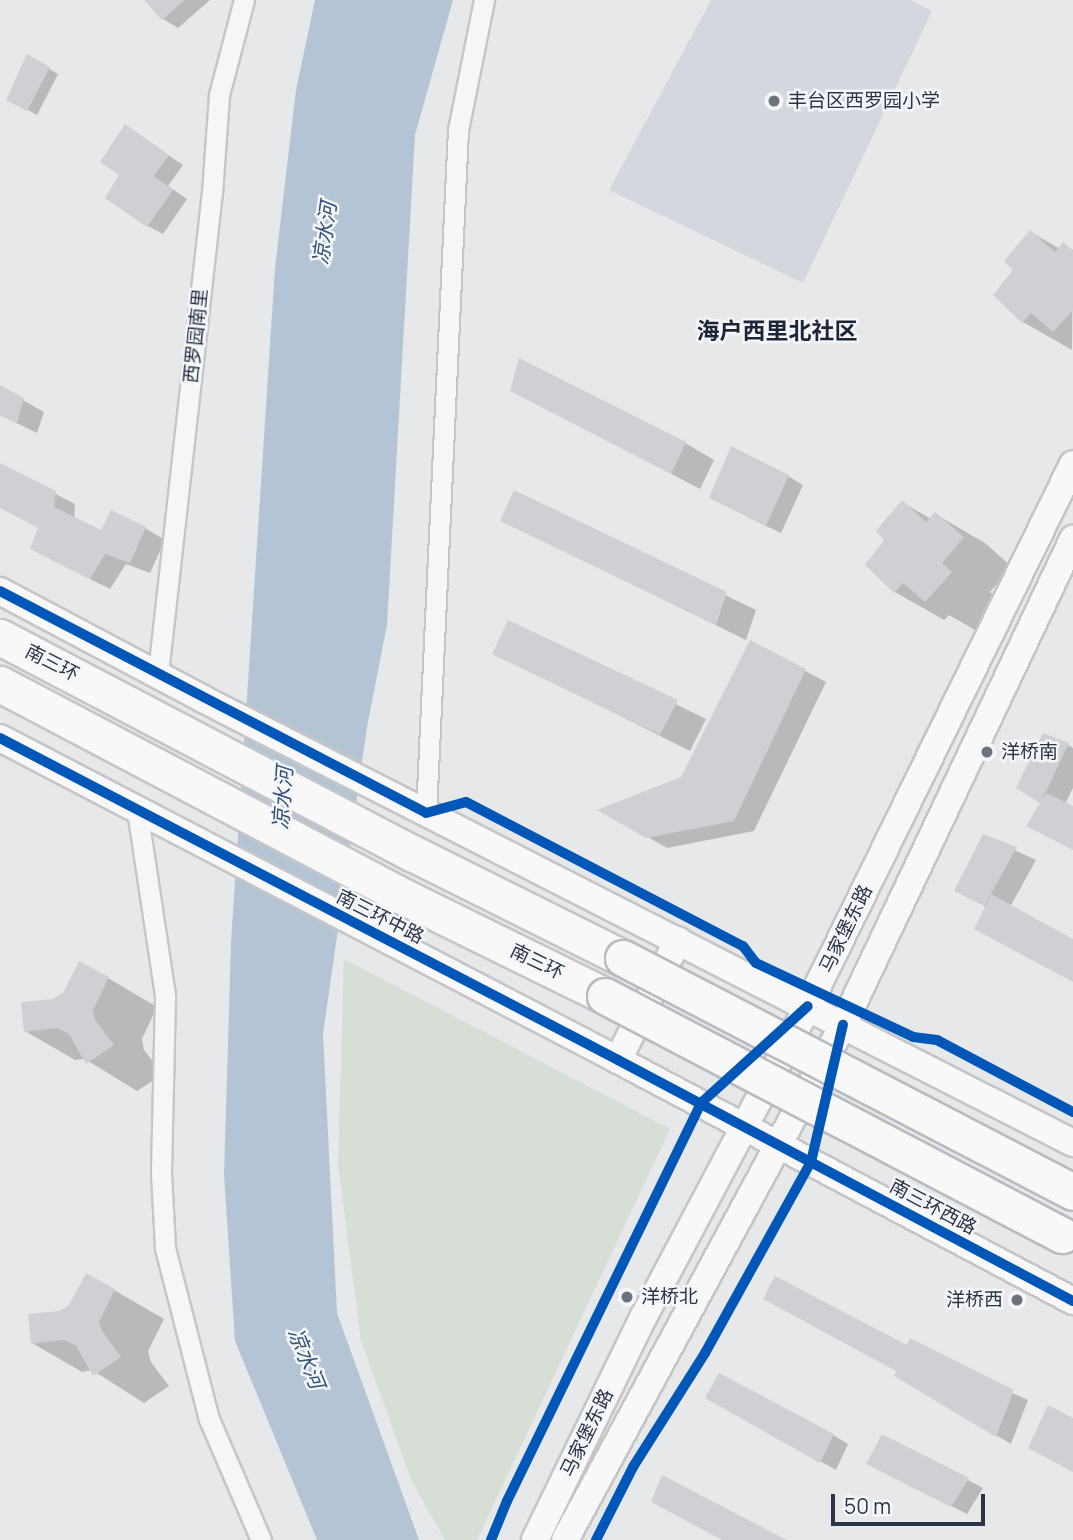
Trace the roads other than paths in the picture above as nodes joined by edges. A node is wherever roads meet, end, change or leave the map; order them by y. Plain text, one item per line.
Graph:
1 (244, 0) edge
2 (485, 0) edge
3 (1073, 464) edge
4 (1073, 539) edge
5 (0, 591) edge
6 (0, 637) edge
7 (158, 673) junction
8 (0, 684) edge
9 (0, 738) edge
10 (137, 810) junction
11 (426, 813) junction
12 (678, 940) junction
13 (808, 1006) junction
14 (843, 1025) junction
15 (618, 1060) junction
16 (744, 1127) junction
17 (1073, 1143) edge
18 (777, 1144) junction
19 (1073, 1192) edge
20 (1068, 1237) edge
21 (1073, 1301) edge
22 (261, 1540) edge
23 (535, 1540) edge
24 (565, 1540) edge

1 - 7 street, 西罗园南里
2 - 11 street
3 - 13 street, 马家堡东路
4 - 14 street, 马家堡东路
5 - 7 street
6 - 19 highway, 南三环, bridge
7 - 11 street
8 - 20 highway, 南三环, bridge
9 - 10 street, 南三环中路
10 - 15 street, 南三环中路
10 - 22 street
11 - 12 street
12 - 13 street
12 - 15 street
13 - 14 street
13 - 16 street, 马家堡东路
14 - 17 street
14 - 18 street, 马家堡东路
15 - 16 street, 南三环中路
16 - 18 street, 南三环西路
16 - 23 street, 马家堡东路
18 - 21 street, 南三环西路
18 - 24 street, 马家堡东路

